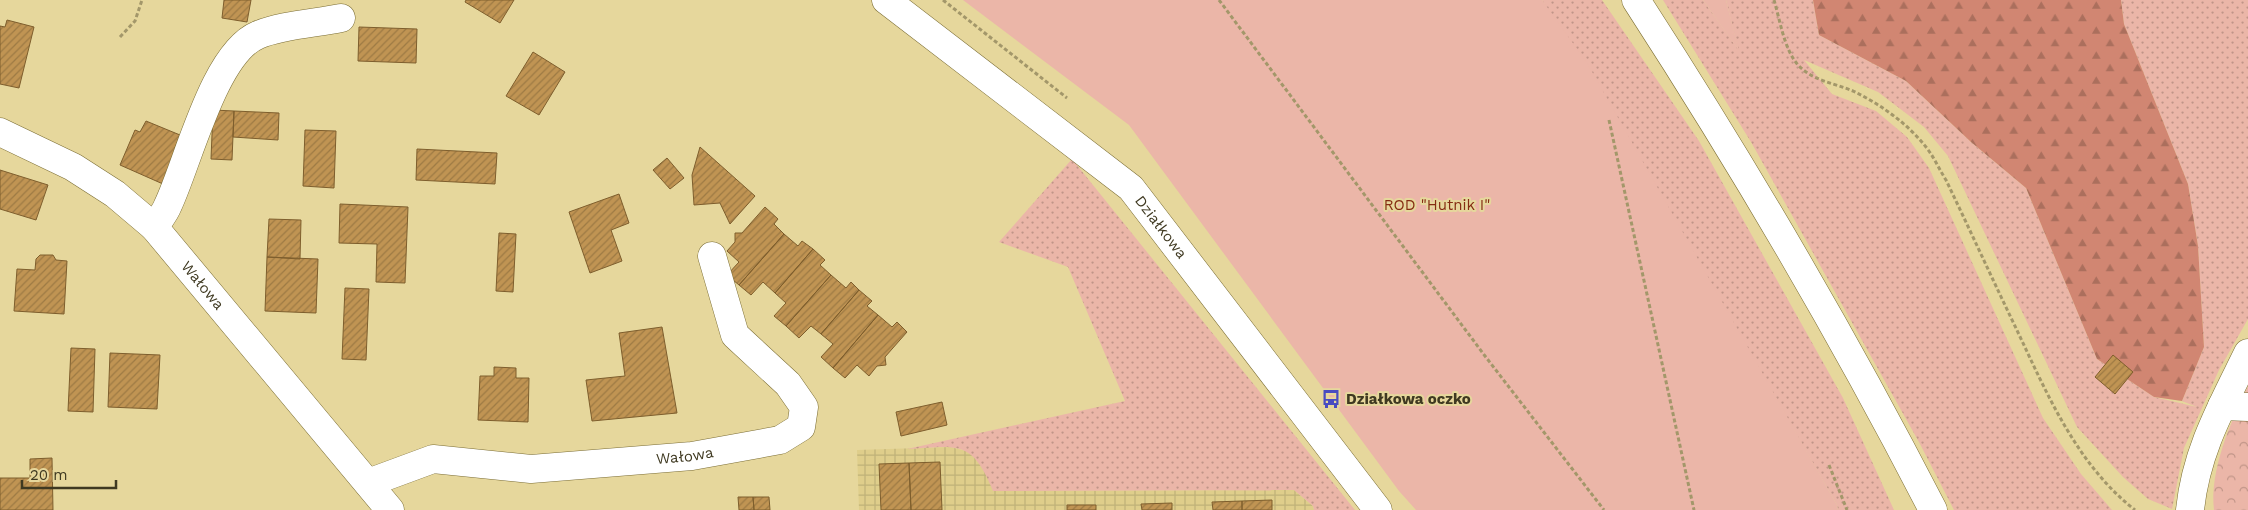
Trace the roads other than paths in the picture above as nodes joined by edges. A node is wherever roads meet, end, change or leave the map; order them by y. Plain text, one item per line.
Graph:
1 (886, 0) edge
2 (1636, 0) edge
3 (341, 18) dead end
4 (0, 132) edge
5 (154, 228) junction
6 (712, 256) dead end
7 (2248, 353) edge
8 (2235, 407) edge
9 (368, 483) junction
10 (390, 510) edge
11 (1378, 510) edge
12 (1933, 510) edge
13 (2190, 510) edge

1 - 11 street, Działkowa
2 - 12 street
3 - 5 street
4 - 5 street, Wałowa
5 - 9 street, Wałowa
6 - 9 street, Wałowa
7 - 8 street
8 - 13 street
9 - 10 street, Wałowa

